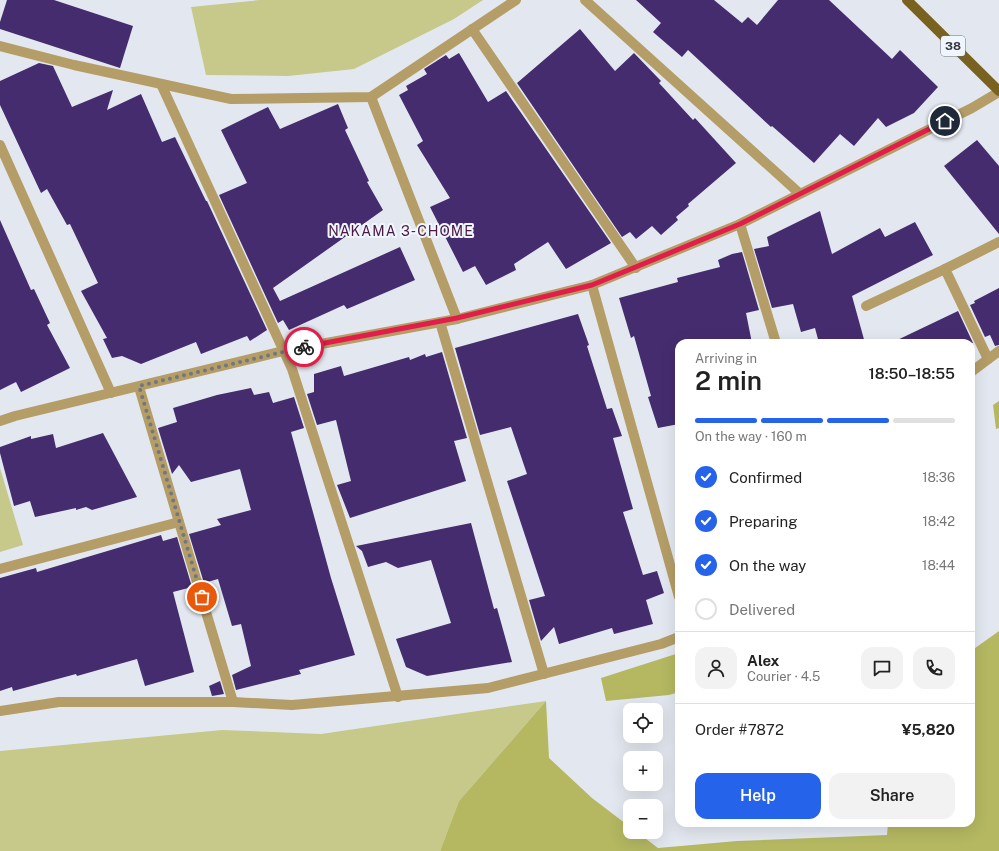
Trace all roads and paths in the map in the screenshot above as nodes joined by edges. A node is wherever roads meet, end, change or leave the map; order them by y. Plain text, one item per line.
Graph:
1 (516, 0) edge
2 (586, 0) edge
3 (907, 0) edge
4 (472, 29) junction
5 (0, 46) edge
6 (161, 84) junction
7 (999, 91) edge
8 (371, 96) junction
9 (0, 145) edge
10 (799, 193) junction
11 (740, 224) junction
12 (999, 242) edge
13 (636, 268) junction
14 (945, 269) junction
15 (592, 285) junction
16 (866, 306) dead end
17 (457, 318) junction
18 (440, 322) junction
19 (775, 339) edge
20 (283, 351) junction
21 (999, 351) edge
22 (988, 359) junction
23 (975, 369) edge
24 (139, 386) junction
25 (111, 393) junction
26 (0, 421) edge
27 (179, 522) junction
28 (0, 569) edge
29 (675, 583) edge
30 (675, 639) edge
31 (544, 674) junction
32 (398, 697) junction
33 (233, 702) junction
34 (0, 711) edge

1 - 4 street
2 - 10 street
3 - 7 main road, 38
4 - 8 street
4 - 13 street
5 - 6 street
6 - 8 street
6 - 20 street
7 - 10 street
8 - 17 street
9 - 25 street
10 - 11 street
11 - 13 street
11 - 19 street
12 - 14 street
13 - 15 street
14 - 16 street
14 - 22 street
15 - 17 street
15 - 29 street
17 - 18 street
18 - 20 street
18 - 31 street
20 - 24 street
20 - 32 street
21 - 22 street
22 - 23 street
24 - 25 street
24 - 27 street
25 - 26 street
27 - 28 street
27 - 33 street
30 - 31 street
31 - 32 street
32 - 33 street
33 - 34 street

